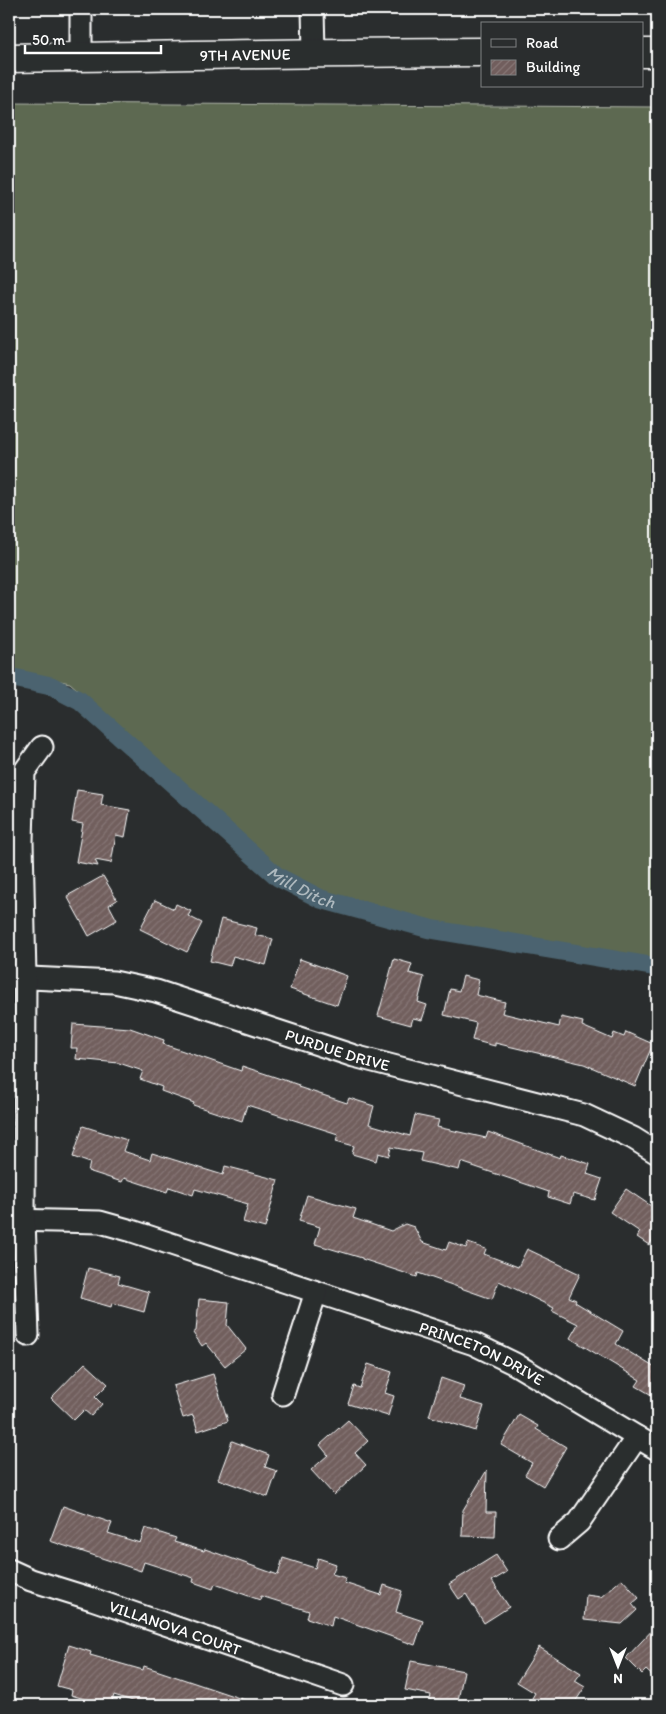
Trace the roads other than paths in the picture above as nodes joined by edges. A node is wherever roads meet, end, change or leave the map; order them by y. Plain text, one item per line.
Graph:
1 (81, 9) edge
2 (313, 9) edge
3 (314, 52) junction
4 (481, 52) edge
5 (644, 53) edge
6 (657, 53) edge
7 (81, 57) junction
8 (9, 58) edge
9 (42, 746) dead end
10 (17, 977) edge
11 (657, 1153) edge
12 (17, 1220) edge
13 (316, 1292) junction
14 (28, 1335) dead end
15 (283, 1394) dead end
16 (637, 1436) junction
17 (657, 1449) edge
18 (559, 1539) dead end
19 (9, 1570) edge
20 (343, 1685) dead end

1 - 7 street
2 - 3 street
3 - 4 main road, 9TH AVENUE
3 - 7 main road, 9TH AVENUE
5 - 6 main road
7 - 8 main road, 9TH AVENUE
9 - 10 street
10 - 11 street, PURDUE DRIVE
10 - 12 street
12 - 13 street, PRINCETON DRIVE
12 - 14 street
13 - 15 street
13 - 16 street, PRINCETON DRIVE
16 - 17 street, PRINCETON DRIVE
16 - 18 street
19 - 20 street, VILLANOVA COURT

